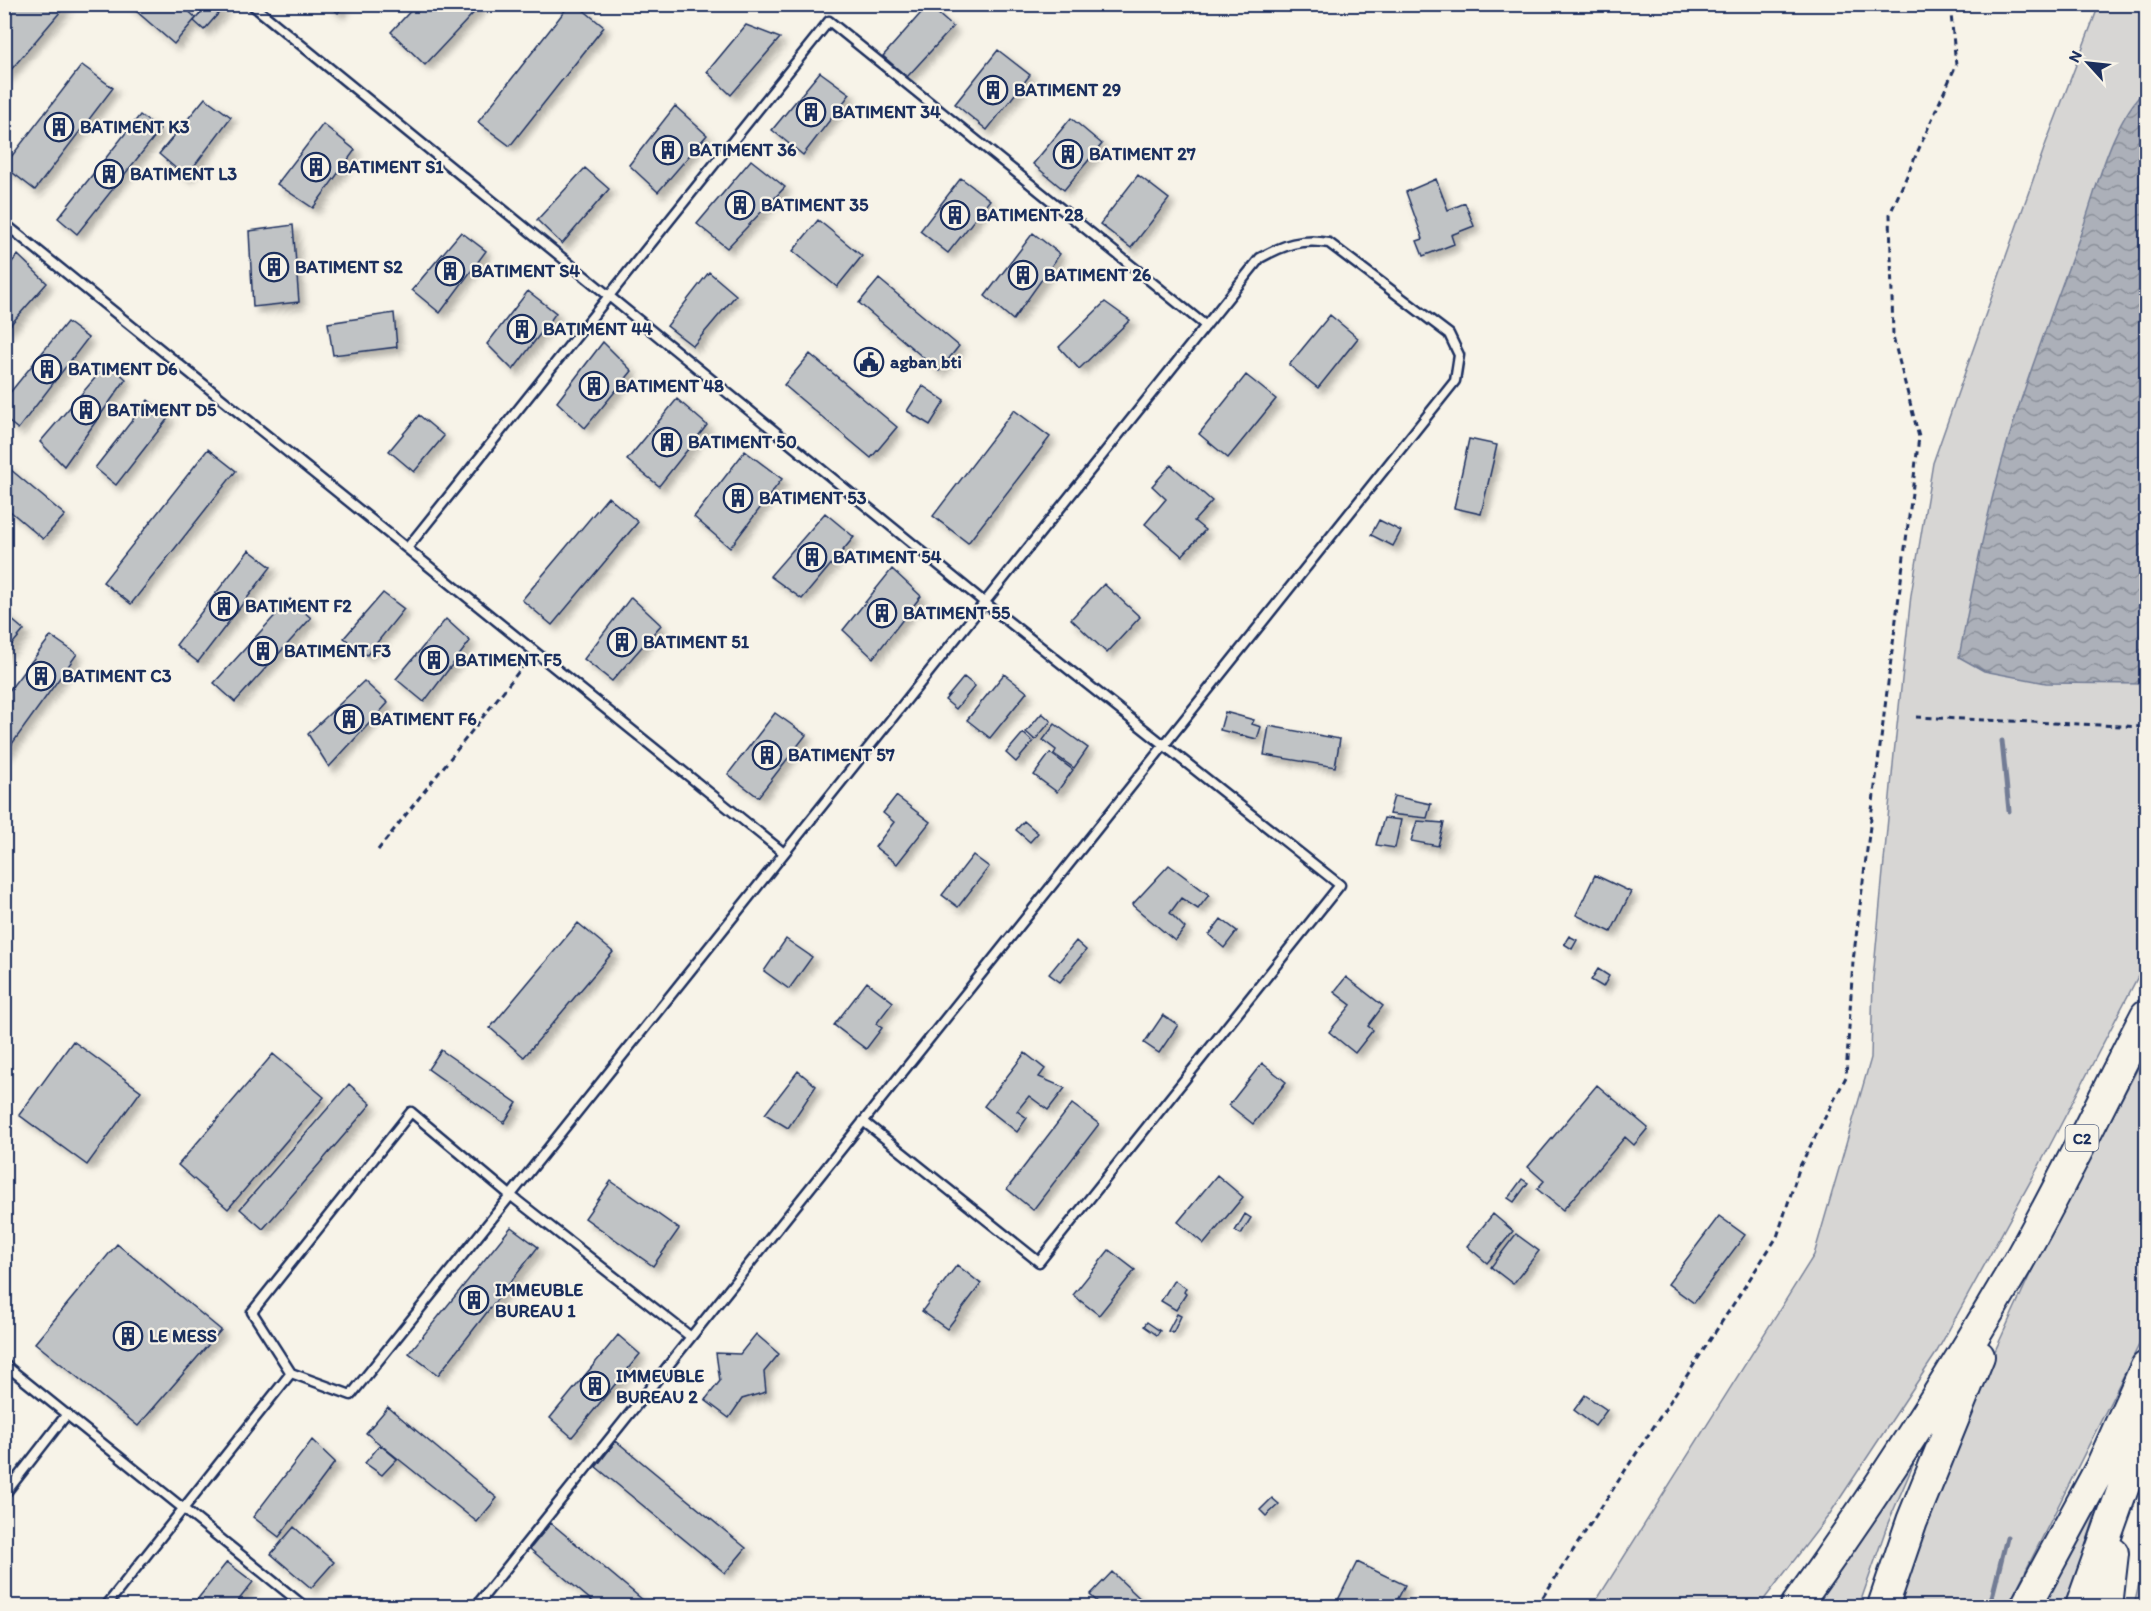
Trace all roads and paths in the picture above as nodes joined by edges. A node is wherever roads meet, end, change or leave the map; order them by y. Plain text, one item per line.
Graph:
1 (251, 4) edge
2 (1950, 4) edge
3 (4, 223) edge
4 (608, 297) junction
5 (1206, 326) junction
6 (408, 548) junction
7 (984, 602) junction
8 (536, 650) junction
9 (1916, 717) dead end
10 (2146, 727) edge
11 (1165, 744) junction
12 (378, 850) dead end
13 (784, 853) junction
14 (2146, 1015) edge
15 (863, 1121) junction
16 (510, 1195) junction
17 (2018, 1262) junction
18 (691, 1337) junction
19 (4, 1364) edge
20 (2146, 1367) edge
21 (291, 1373) junction
22 (67, 1414) junction
23 (2146, 1424) edge
24 (2121, 1494) junction
25 (4, 1496) edge
26 (182, 1510) junction
27 (106, 1606) edge
28 (304, 1606) edge
29 (476, 1606) edge
30 (1537, 1606) edge
31 (1796, 1606) edge
32 (1883, 1606) edge
33 (2026, 1606) edge
34 (2081, 1606) edge
35 (2107, 1606) edge

1 - 4 lane
2 - 30 path
3 - 6 lane
4 - 5 lane
4 - 6 lane
4 - 7 lane
5 - 7 lane
5 - 11 lane
6 - 8 lane
7 - 11 lane
7 - 13 lane
8 - 12 path
8 - 13 lane
9 - 10 path
11 - 15 lane
11 - 15 lane
13 - 16 lane
14 - 17 highway, C2
15 - 18 lane
16 - 18 lane
16 - 21 lane
16 - 21 lane
17 - 31 highway
17 - 32 highway
18 - 29 lane
19 - 22 lane
20 - 33 highway
21 - 26 lane
22 - 25 lane
22 - 26 lane
23 - 24 highway
24 - 34 highway
24 - 35 highway
26 - 27 lane
26 - 28 lane

